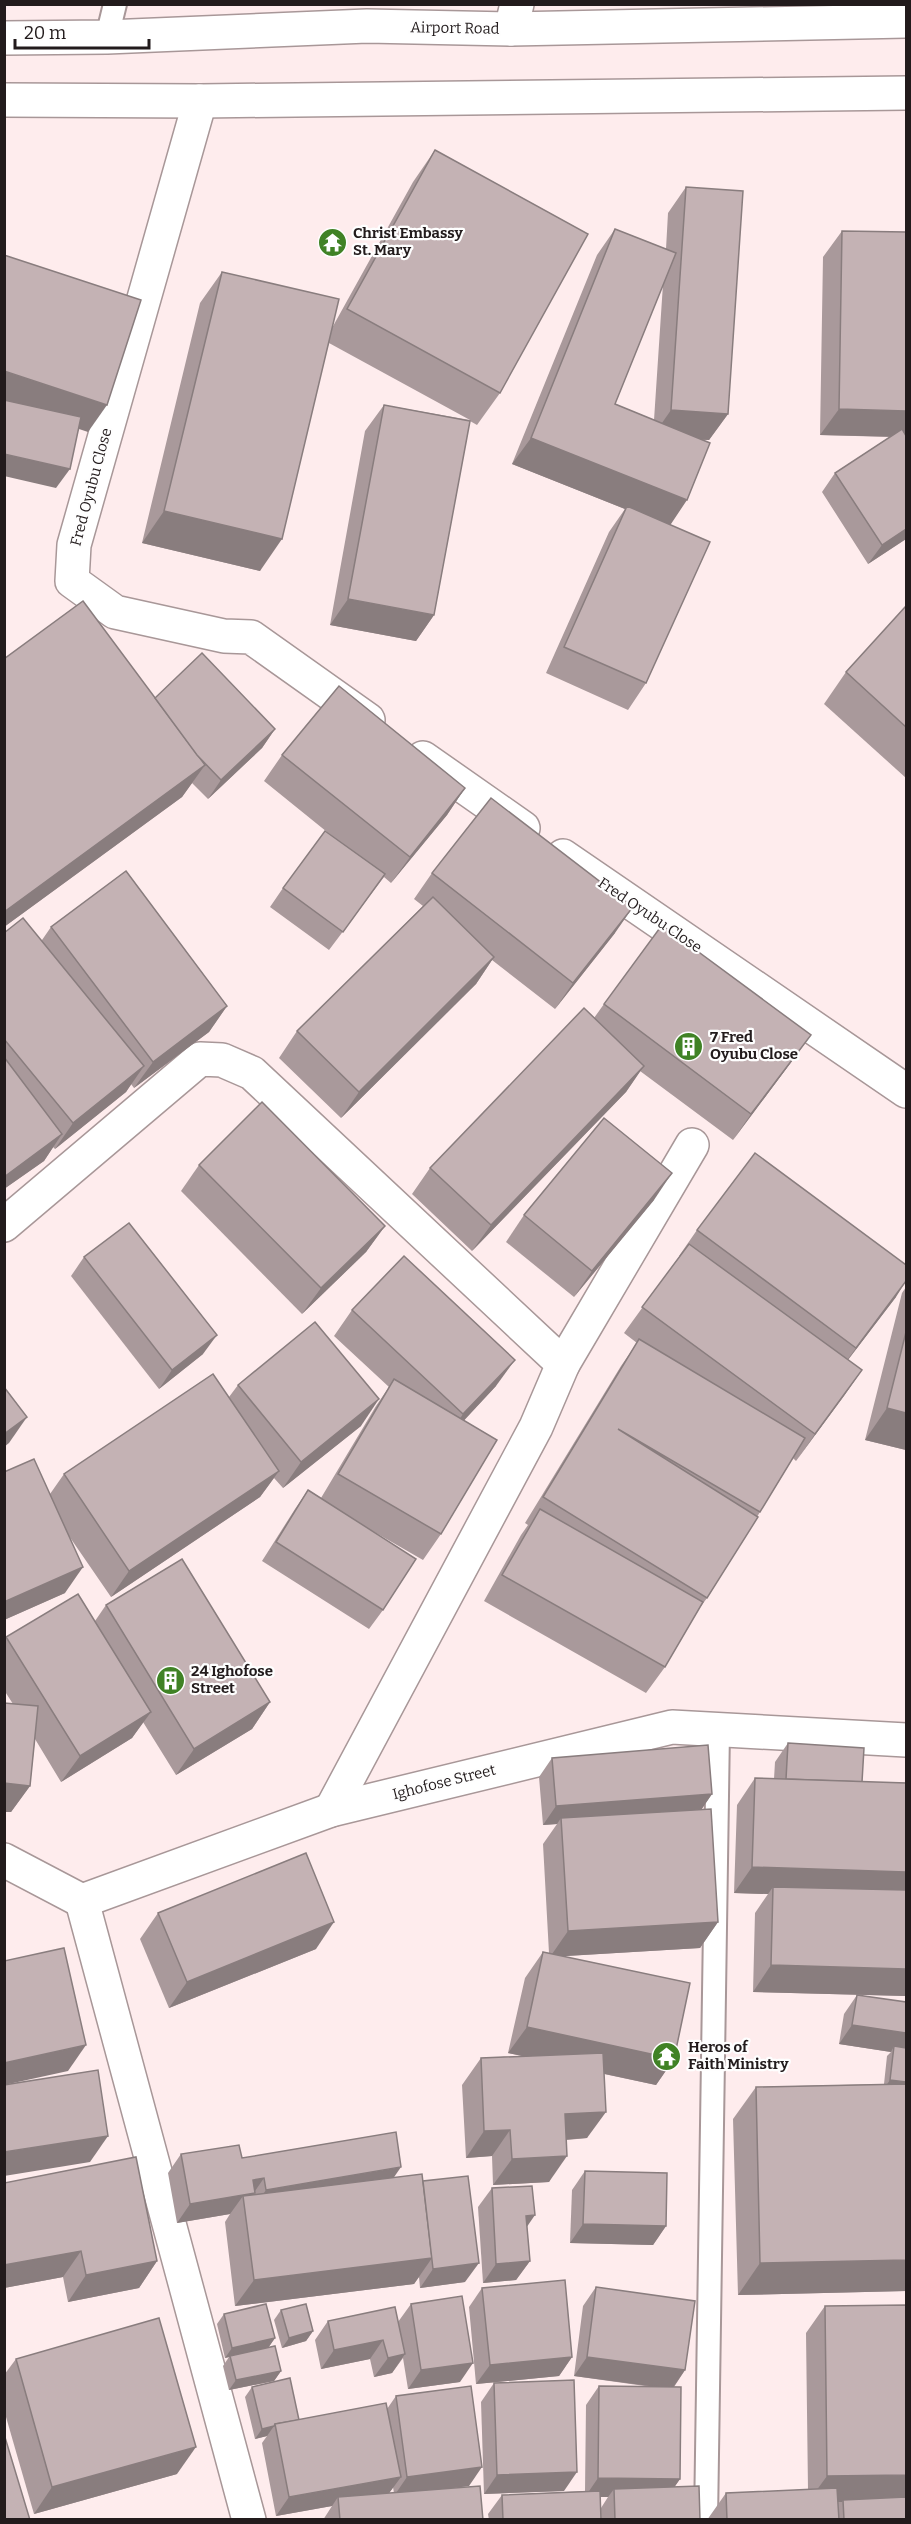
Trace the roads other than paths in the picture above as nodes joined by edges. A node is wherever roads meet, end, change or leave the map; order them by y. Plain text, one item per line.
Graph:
1 (115, 4) edge
2 (366, 15) edge
3 (514, 17) edge
4 (906, 21) edge
5 (107, 37) junction
6 (4, 38) edge
7 (906, 93) edge
8 (4, 100) edge
9 (200, 101) junction
10 (906, 1091) edge
11 (692, 1145) dead end
12 (4, 1225) edge
13 (563, 1364) junction
14 (718, 1730) junction
15 (906, 1740) edge
16 (331, 1810) junction
17 (4, 1860) edge
18 (82, 1901) junction
19 (249, 2520) edge
20 (706, 2520) edge

1 - 5 lane
2 - 3 street, Airport Road
2 - 5 street, Airport Road
3 - 4 street, Airport Road
5 - 6 street, Airport Road
7 - 9 street
8 - 9 street
9 - 10 street, Fred Oyubu Close
11 - 13 street
12 - 13 street
13 - 16 street
14 - 15 street, Ighofose Street
14 - 16 street, Ighofose Street
14 - 20 lane
16 - 18 street, Ighofose Street
17 - 18 street
18 - 19 street

